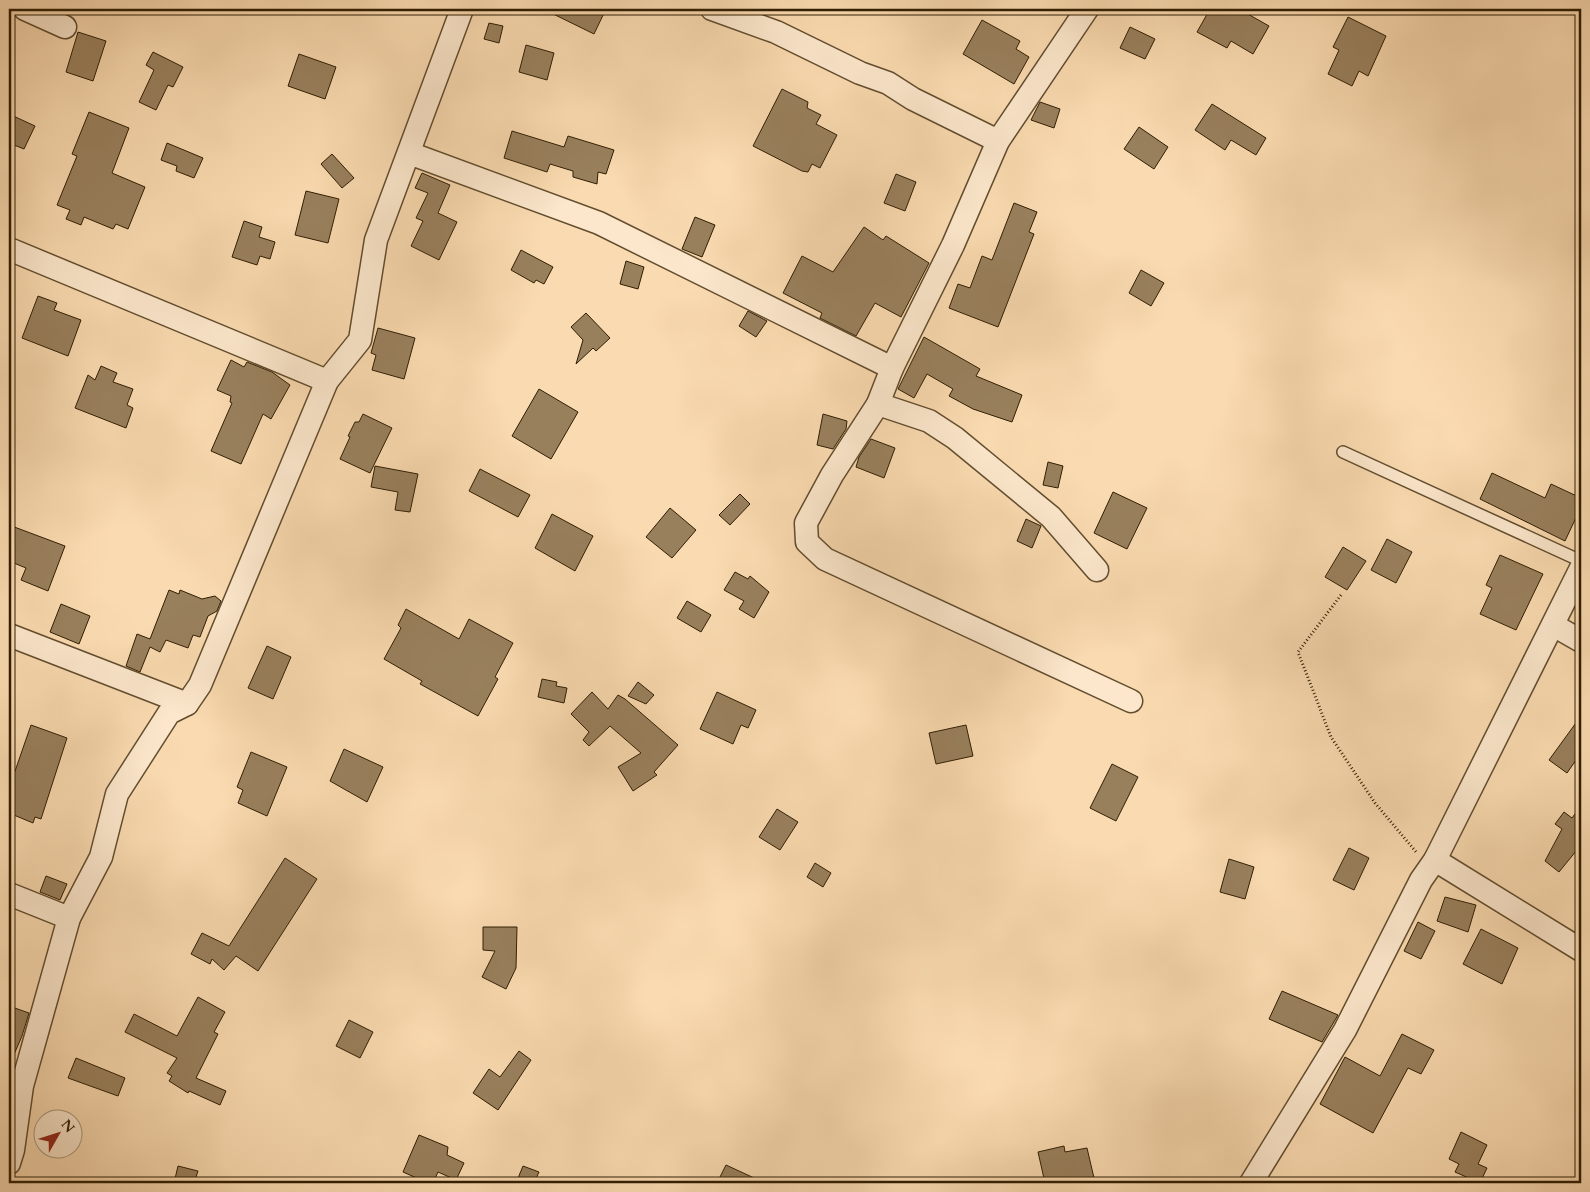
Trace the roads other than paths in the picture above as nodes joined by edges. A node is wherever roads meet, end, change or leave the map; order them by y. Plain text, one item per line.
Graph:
1 (25, 9) edge
2 (462, 9) edge
3 (712, 9) edge
4 (1088, 9) edge
5 (65, 27) dead end
6 (998, 141) junction
7 (409, 153) junction
8 (9, 249) edge
9 (892, 368) junction
10 (327, 381) junction
11 (878, 404) junction
12 (1343, 452) dead end
13 (1581, 561) edge
14 (1581, 568) edge
15 (1097, 570) dead end
16 (1553, 625) junction
17 (9, 636) edge
18 (1581, 641) edge
19 (1131, 701) dead end
20 (187, 704) junction
21 (1432, 864) junction
22 (9, 894) edge
23 (69, 918) junction
24 (1581, 950) edge
25 (9, 1163) edge
26 (1251, 1183) edge

1 - 5 street
2 - 7 street
3 - 6 street
4 - 6 street
6 - 9 street
7 - 9 street
7 - 10 street
8 - 10 street
9 - 11 street
10 - 20 street
11 - 15 street
11 - 19 street
12 - 13 lane
14 - 16 street
16 - 18 street
16 - 21 street
17 - 20 street
20 - 23 street
21 - 24 street
21 - 26 street
22 - 23 street
23 - 25 street

